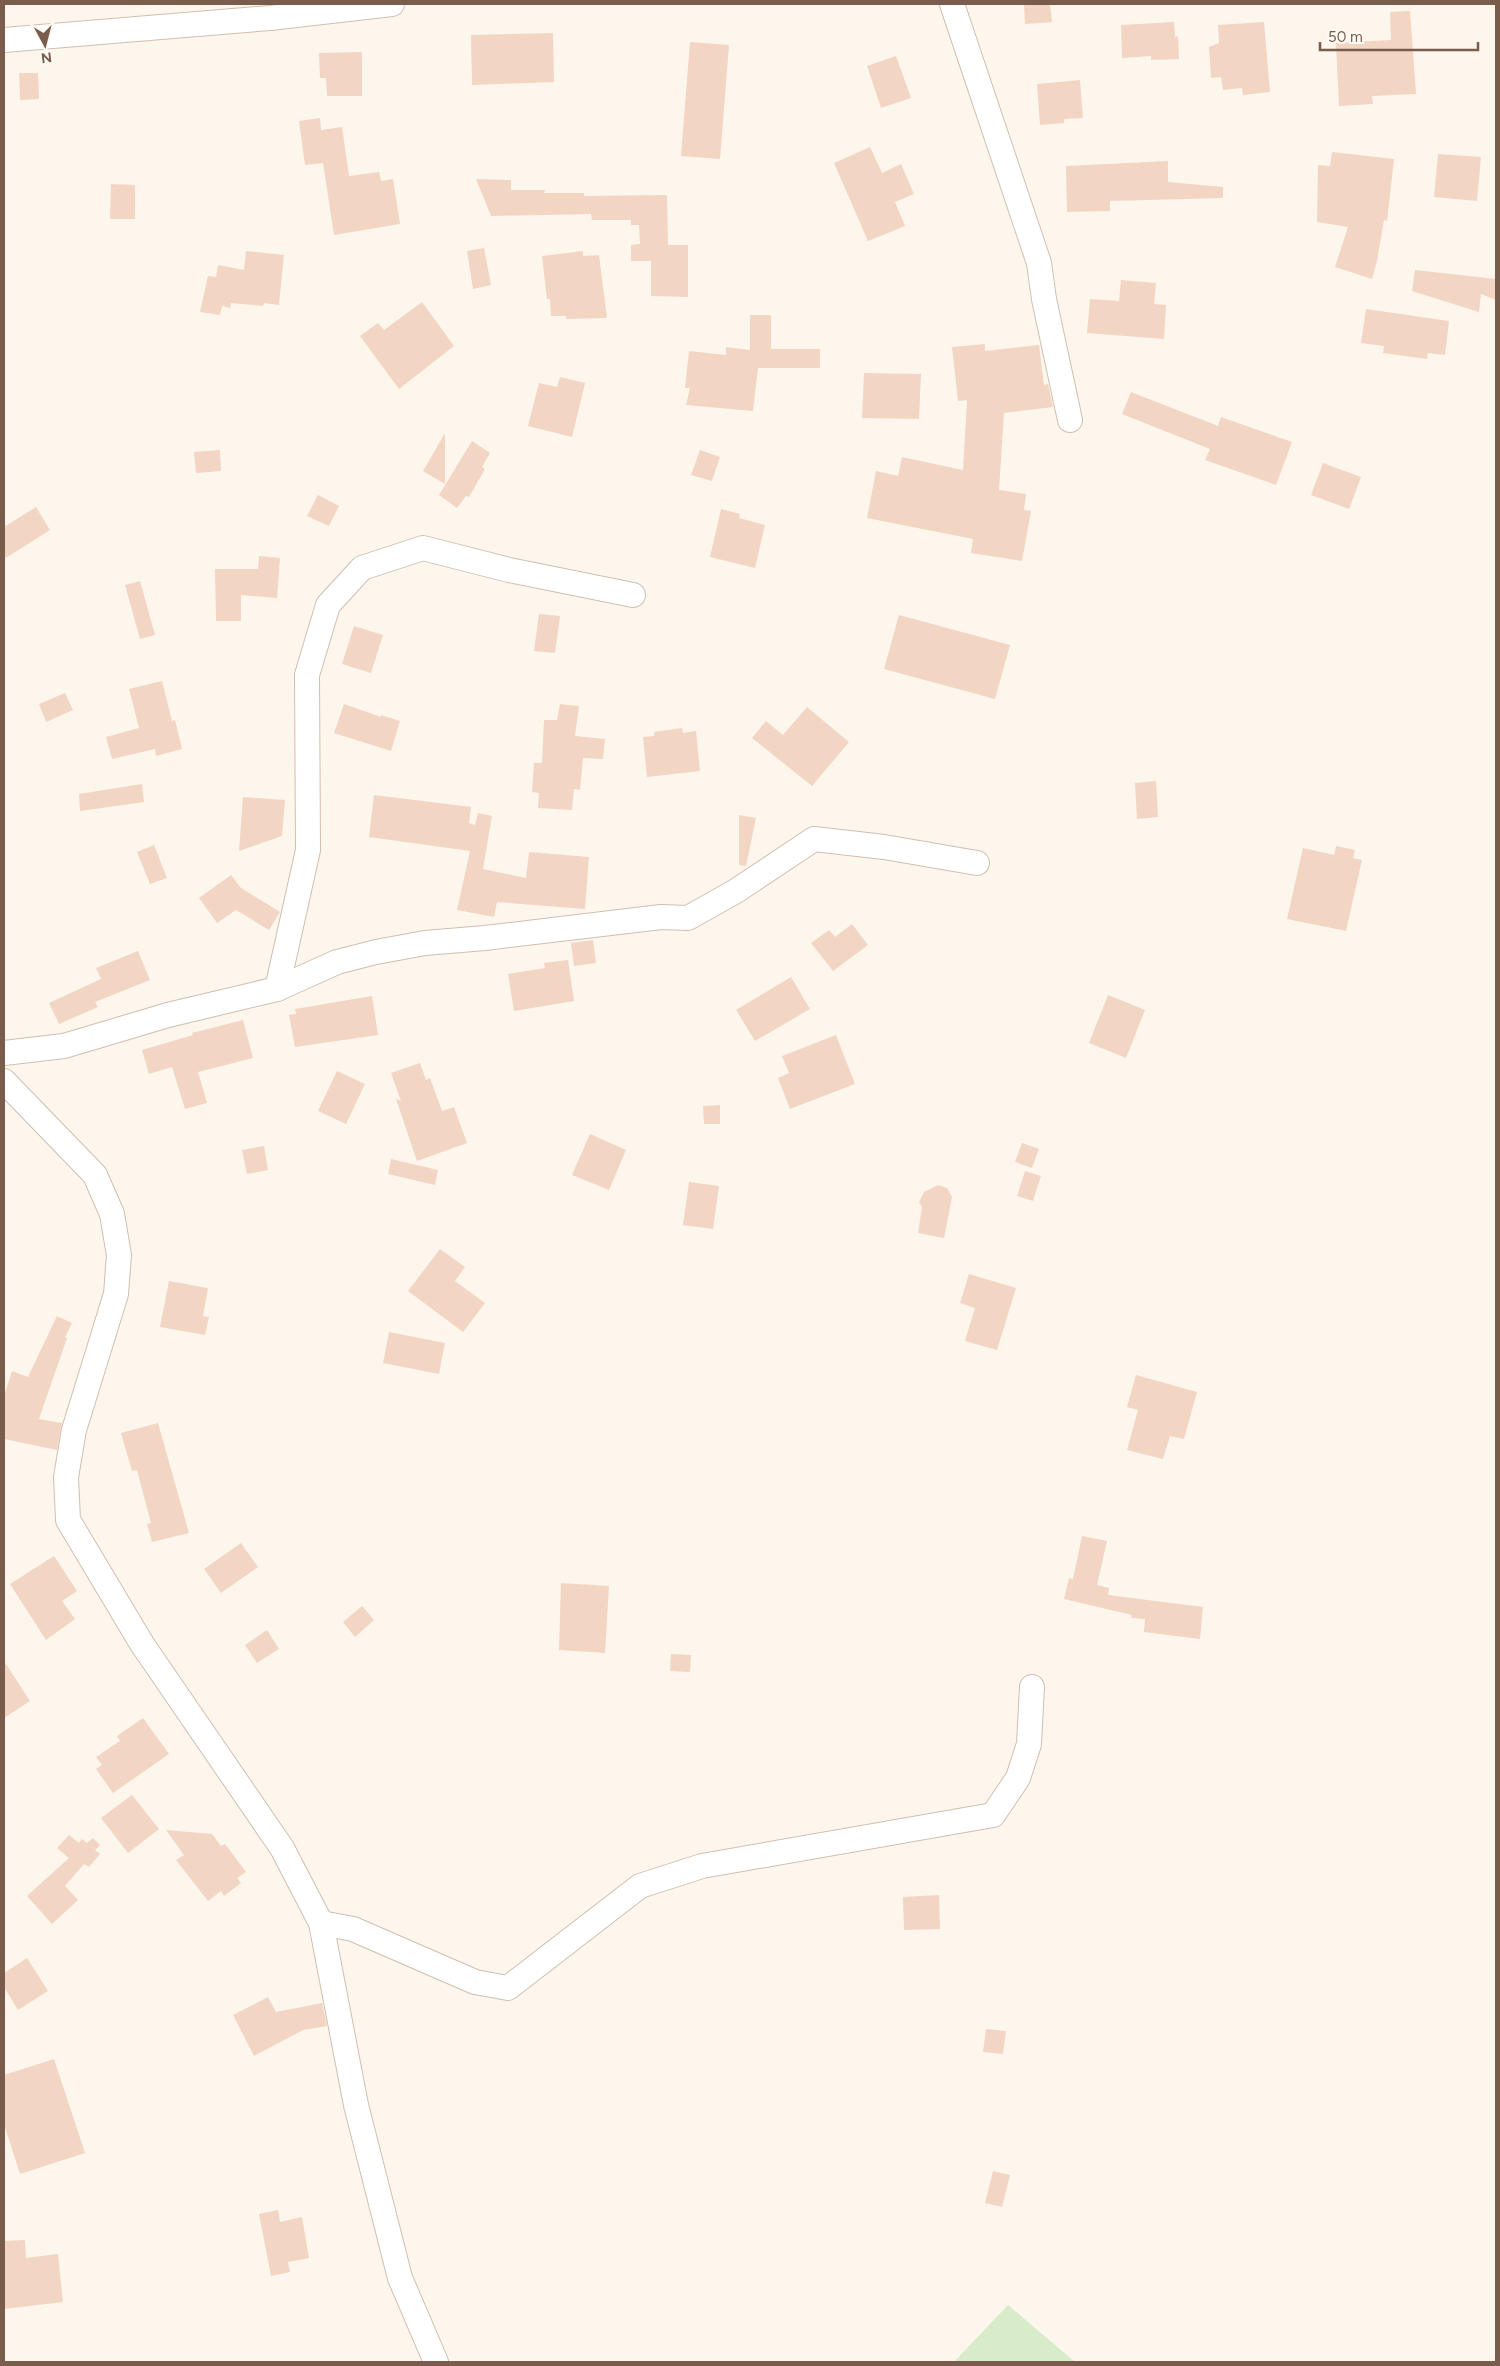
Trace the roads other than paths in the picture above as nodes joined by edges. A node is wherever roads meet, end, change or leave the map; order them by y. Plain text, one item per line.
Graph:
1 (392, 4) edge
2 (952, 4) edge
3 (4, 40) edge
4 (1070, 420) dead end
5 (633, 595) dead end
6 (977, 863) dead end
7 (276, 989) junction
8 (4, 1053) edge
9 (4, 1081) edge
10 (1032, 1687) dead end
11 (321, 1923) junction
12 (436, 2362) edge

1 - 3 street
2 - 4 street
5 - 7 street
6 - 7 street
7 - 8 street
9 - 11 street
10 - 11 street
11 - 12 street

